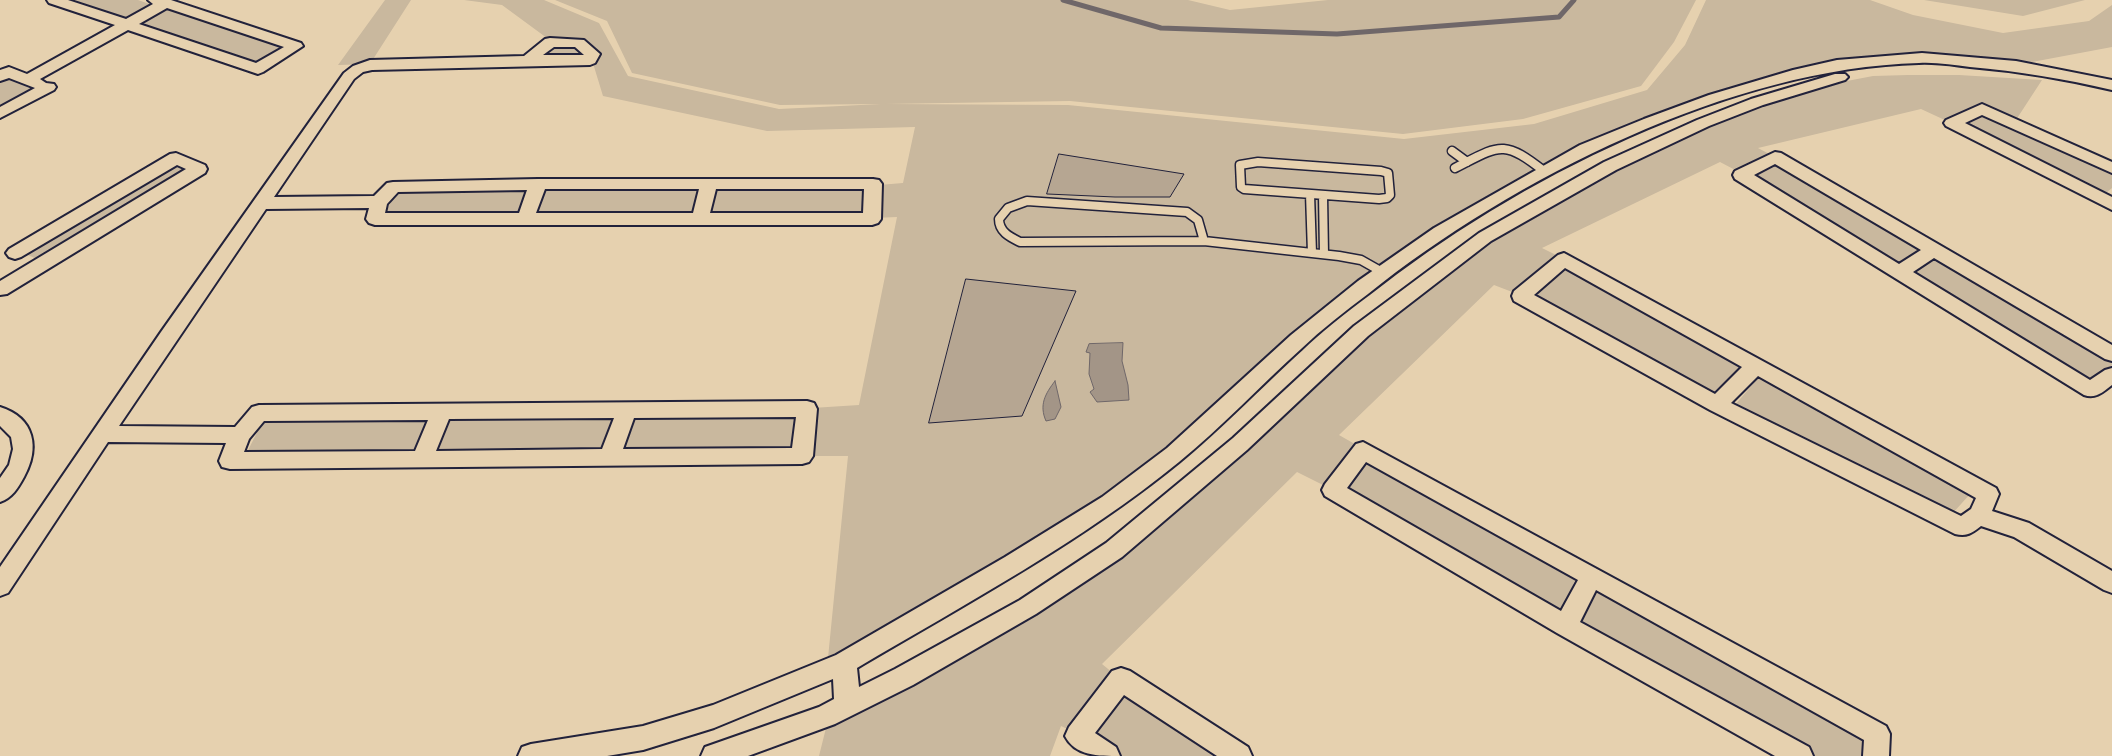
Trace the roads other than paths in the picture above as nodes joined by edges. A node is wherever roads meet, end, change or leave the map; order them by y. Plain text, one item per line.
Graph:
1 (54, 0) edge
2 (160, 2) edge
3 (127, 24) junction
4 (528, 60) dead end
5 (0, 76) edge
6 (28, 79) junction
7 (2112, 85) edge
8 (1740, 91) junction
9 (2112, 95) edge
10 (1757, 102) junction
11 (0, 113) edge
12 (1452, 151) dead end
13 (1467, 162) junction
14 (1455, 168) dead end
15 (2112, 168) edge
16 (1545, 172) junction
17 (538, 184) junction
18 (709, 185) junction
19 (1310, 194) junction
20 (1323, 195) junction
21 (2109, 198) edge
22 (380, 202) junction
23 (260, 203) junction
24 (526, 218) junction
25 (700, 218) junction
26 (1204, 242) junction
27 (1934, 250) junction
28 (1312, 253) junction
29 (1324, 254) junction
30 (39, 266) junction
31 (1900, 272) junction
32 (1384, 273) junction
33 (0, 289) edge
34 (2112, 354) edge
35 (1755, 366) junction
36 (2111, 377) edge
37 (1717, 405) junction
38 (627, 410) junction
39 (442, 411) junction
40 (0, 415) edge
41 (102, 434) junction
42 (240, 436) junction
43 (610, 457) junction
44 (422, 459) junction
45 (0, 494) edge
46 (1988, 518) junction
47 (1592, 576) junction
48 (2112, 583) edge
49 (0, 586) edge
50 (2112, 594) edge
51 (1565, 626) junction
52 (845, 663) junction
53 (847, 705) junction
54 (531, 756) edge
55 (714, 756) edge
56 (1107, 756) edge
57 (1239, 756) edge
58 (1800, 756) edge
59 (1876, 756) edge

1 - 3 street
2 - 3 street
2 - 3 street
3 - 6 street
4 - 23 street
5 - 6 street
6 - 11 street
7 - 8 street
8 - 10 street
8 - 16 street
9 - 10 street
10 - 53 street
12 - 13 lane
13 - 14 lane
13 - 16 lane
15 - 21 street
16 - 32 street
17 - 18 street
17 - 22 street
17 - 24 street
18 - 25 street
18 - 25 street
19 - 20 lane
19 - 20 lane
19 - 28 lane
20 - 29 lane
22 - 23 street
22 - 24 street
23 - 41 street
24 - 25 street
26 - 26 lane
26 - 28 lane
27 - 31 street
27 - 31 street
27 - 34 street
28 - 29 lane
29 - 32 lane
30 - 30 street
30 - 33 street
31 - 36 street
32 - 52 street
35 - 37 street
35 - 37 street
35 - 46 street
37 - 46 street
38 - 39 street
38 - 43 street
38 - 43 street
39 - 42 street
39 - 44 street
40 - 45 street
41 - 42 street
41 - 49 street
42 - 44 street
43 - 44 street
46 - 48 street
46 - 50 street
47 - 51 street
47 - 51 street
47 - 59 street
51 - 58 street
52 - 53 street
52 - 54 street
53 - 55 street
56 - 57 street

